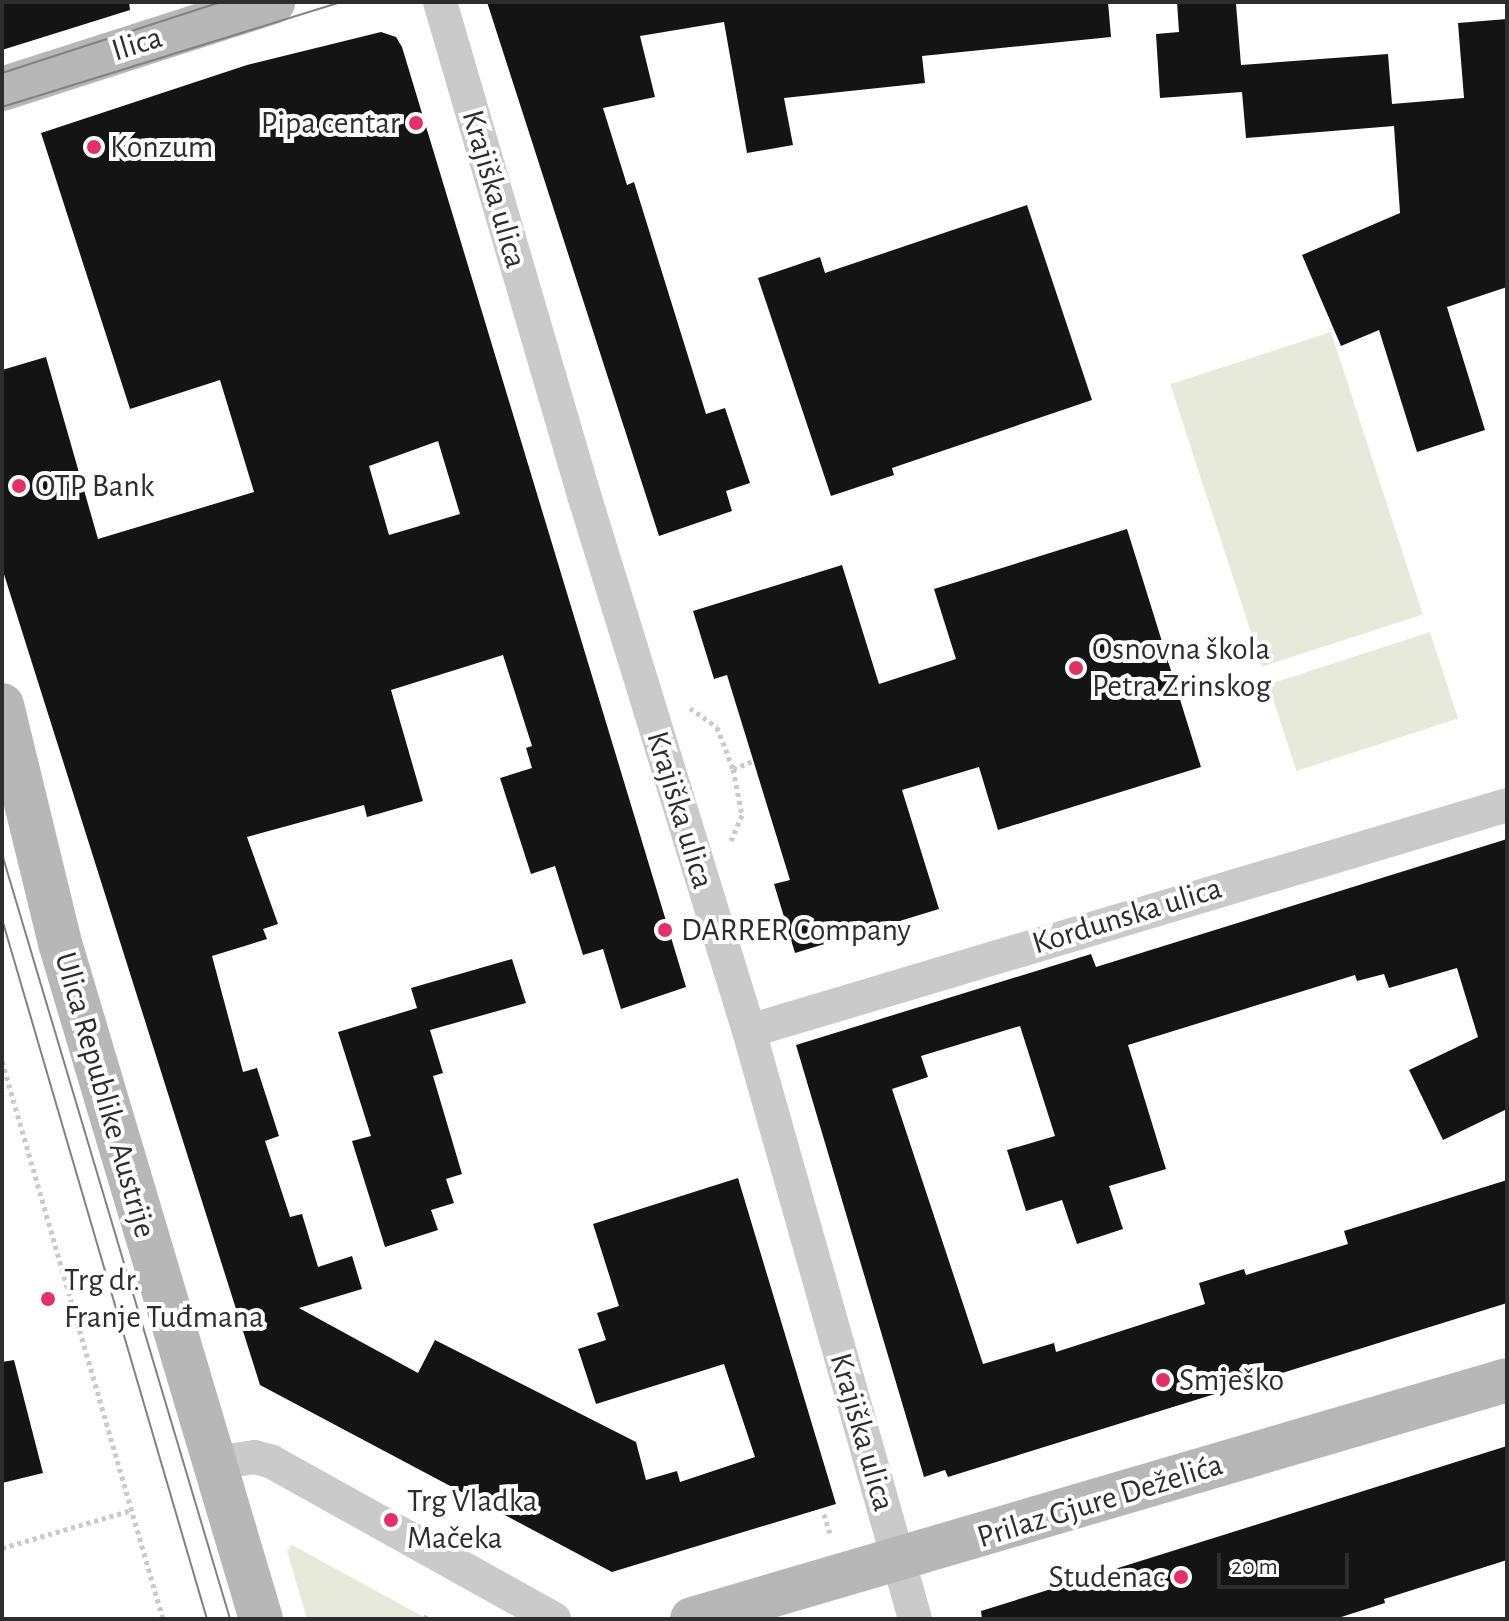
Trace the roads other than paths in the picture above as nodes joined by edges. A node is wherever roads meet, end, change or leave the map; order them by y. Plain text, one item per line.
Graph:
1 (273, 2) edge
2 (440, 2) edge
3 (2, 89) edge
4 (2, 705) edge
5 (1507, 805) edge
6 (749, 1031) junction
7 (1507, 1380) edge
8 (214, 1463) junction
9 (898, 1561) junction
10 (261, 1619) edge
11 (554, 1619) edge
12 (692, 1619) edge
13 (915, 1619) edge

1 - 3 main road, Ilica
2 - 6 street, Krajiška ulica
4 - 8 main road, Ulica Republike Austrije
5 - 6 street, Kordunska ulica
6 - 9 street, Krajiška ulica
7 - 9 main road, Prilaz Gjure Deželića
8 - 10 main road, Ulica Republike Austrije
8 - 11 street
9 - 12 main road, Prilaz Gjure Deželića
9 - 13 street, Krajiška ulica

